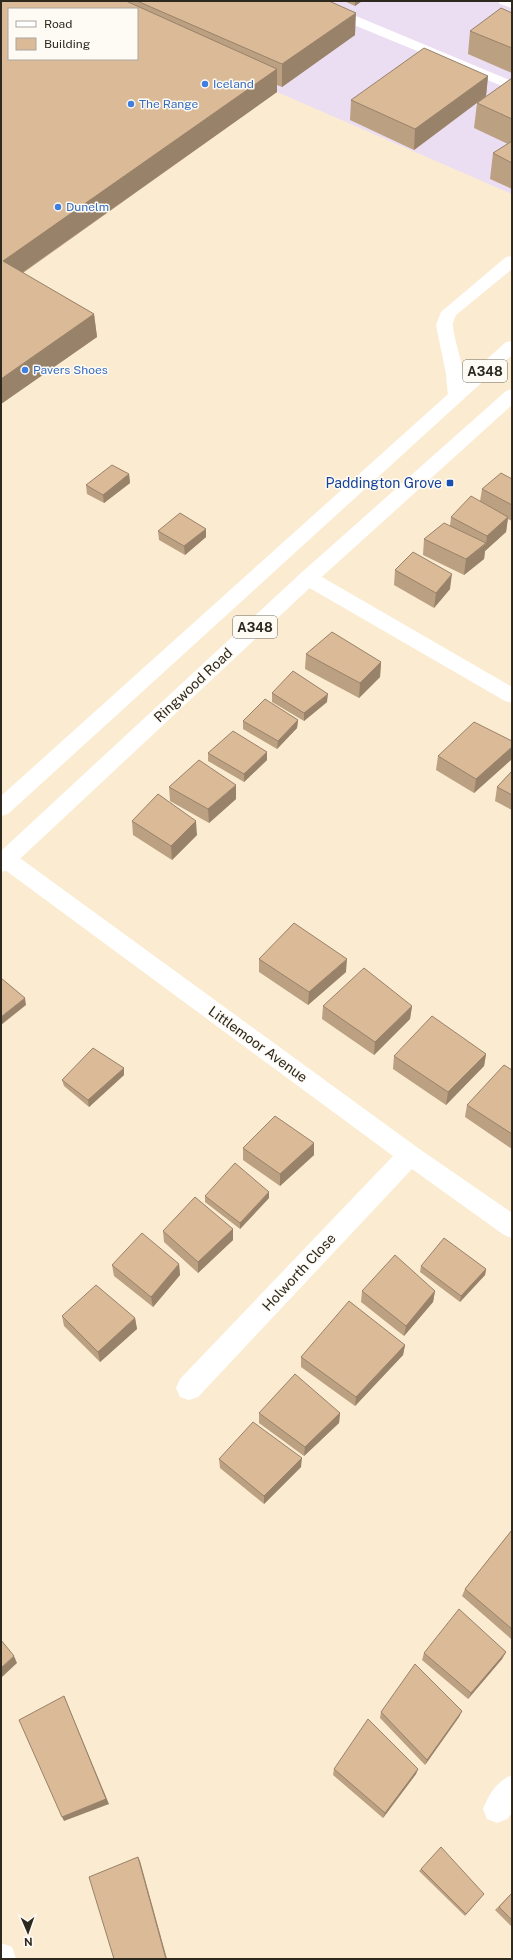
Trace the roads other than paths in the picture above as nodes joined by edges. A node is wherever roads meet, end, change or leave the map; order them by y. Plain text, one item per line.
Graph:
1 (308, 1) edge
2 (505, 1) edge
3 (512, 4) edge
4 (512, 86) edge
5 (512, 261) edge
6 (512, 346) edge
7 (512, 395) edge
8 (457, 396) junction
9 (308, 578) junction
10 (512, 696) edge
11 (1, 808) edge
12 (4, 862) edge
13 (410, 1155) junction
14 (512, 1226) edge
15 (189, 1388) dead end

1 - 4 main road
2 - 3 main road
5 - 8 main road
6 - 8 main road, A348
7 - 9 main road, Ringwood Road / A348
8 - 11 main road, A348
9 - 10 main road
9 - 12 main road, Ringwood Road / A348
12 - 13 main road, Littlemoor Avenue
13 - 14 main road, Littlemoor Avenue
13 - 15 main road, Holworth Close

